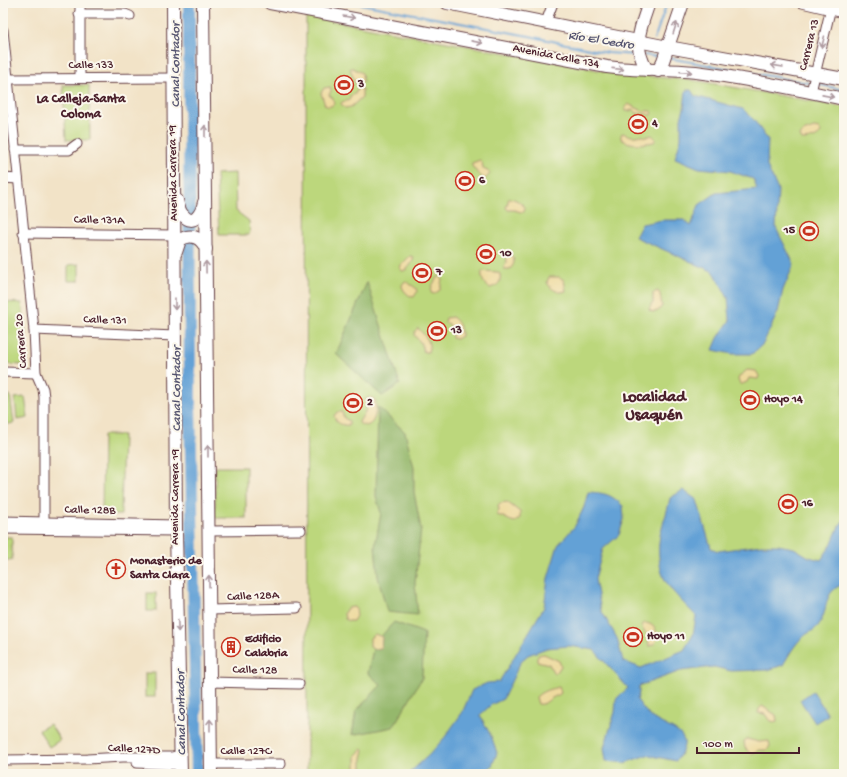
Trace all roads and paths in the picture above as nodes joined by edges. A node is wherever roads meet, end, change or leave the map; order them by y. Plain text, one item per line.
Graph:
1 (80, 3) edge
2 (173, 3) edge
3 (203, 3) edge
4 (270, 3) edge
5 (447, 3) edge
6 (553, 3) edge
7 (649, 3) edge
8 (683, 3) edge
9 (802, 3) edge
10 (832, 7) edge
11 (844, 13) edge
12 (79, 14) junction
13 (130, 16) dead end
14 (546, 22) junction
15 (3, 30) edge
16 (640, 43) junction
17 (665, 48) junction
18 (652, 67) junction
19 (80, 78) junction
20 (173, 78) junction
21 (9, 79) junction
22 (844, 79) edge
23 (813, 83) junction
24 (844, 99) edge
25 (77, 144) dead end
26 (15, 150) junction
27 (3, 178) edge
28 (18, 179) junction
29 (206, 187) junction
30 (174, 190) junction
31 (23, 233) junction
32 (178, 237) junction
33 (204, 245) junction
34 (34, 330) junction
35 (175, 336) junction
36 (3, 372) edge
37 (36, 373) junction
38 (3, 522) edge
39 (44, 526) junction
40 (176, 528) junction
41 (3, 529) edge
42 (301, 530) dead end
43 (209, 531) junction
44 (296, 608) dead end
45 (209, 610) junction
46 (210, 682) junction
47 (299, 684) dead end
48 (3, 760) edge
49 (281, 764) dead end
50 (181, 765) edge
51 (211, 769) edge

1 - 12 street
2 - 20 main road, Avenida Carrera 19
29 -> 3 main road
4 -> 18 main road, Avenida Calle 134
5 - 14 main road, Avenida Calle 134
6 - 14 street
7 - 16 main road
17 -> 8 main road
9 - 10 street
10 - 11 street
10 -> 23 street, Carrera 13
12 - 13 street
12 - 19 street
14 - 16 main road, Avenida Calle 134
15 - 21 street, Carrera 20
16 - 17 main road, Avenida Calle 134
16 - 18 main road
17 - 18 main road
23 -> 17 main road, Avenida Calle 134
18 -> 23 main road, Avenida Calle 134
19 - 20 street, Calle 133
19 - 21 street, Calle 133
20 - 30 main road, Avenida Carrera 19
21 - 26 street, Carrera 20
22 - 23 main road, Avenida Calle 134
23 -> 24 main road, Avenida Calle 134
25 - 26 street
26 - 28 street, Carrera 20
27 - 28 street
28 - 31 street, Carrera 20
29 - 30 main road
29 - 33 main road
30 - 32 main road, Avenida Carrera 19
31 - 32 street, Calle 131A
31 - 34 street, Carrera 20
32 - 33 main road
32 -> 35 main road, Avenida Carrera 19
43 -> 33 main road
34 - 35 street, Calle 131
34 - 37 street, Carrera 20
35 - 40 main road, Avenida Carrera 19
36 - 37 street
37 - 39 street, Carrera 20
38 - 39 street, Calle 128B
39 - 40 street, Calle 128B
39 - 41 street, Calle 128B
40 -> 50 main road, Avenida Carrera 19
42 - 43 street
45 -> 43 main road
44 - 45 street, Calle 128A
45 - 46 main road
46 - 47 street, Calle 128
51 -> 46 main road
48 - 50 street, Calle 127D
49 - 51 street, Calle 127C

